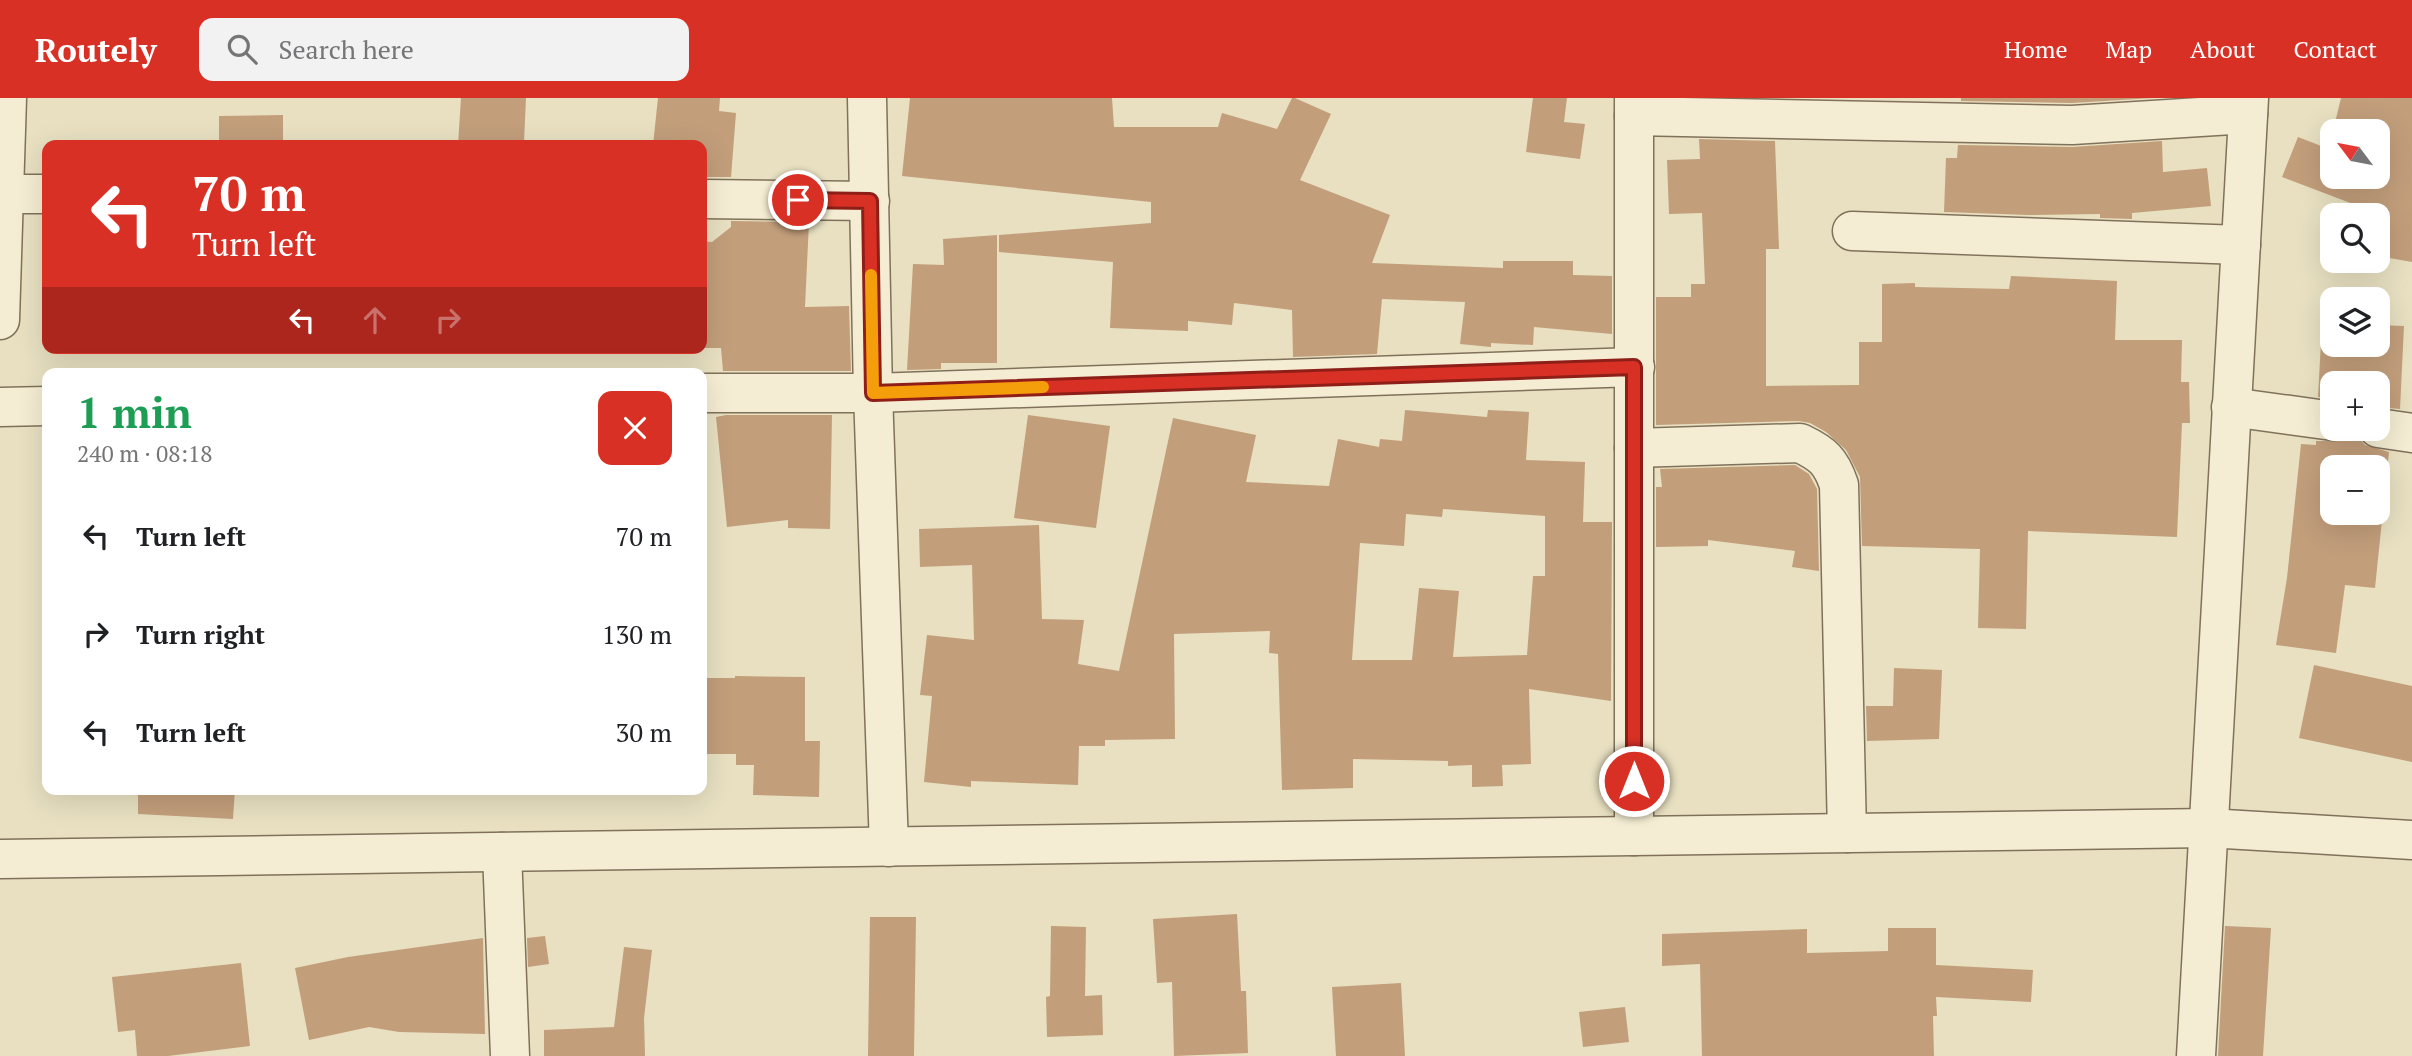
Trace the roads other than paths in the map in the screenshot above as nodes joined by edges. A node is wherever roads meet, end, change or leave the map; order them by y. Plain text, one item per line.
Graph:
1 (867, 98) edge
2 (2249, 106) edge
3 (1634, 107) edge
4 (4, 112) edge
5 (4, 194) junction
6 (42, 194) edge
7 (707, 199) edge
8 (870, 201) junction
9 (1852, 231) dead end
10 (2241, 245) junction
11 (0, 320) edge
12 (1634, 367) junction
13 (707, 393) edge
14 (873, 393) junction
15 (42, 406) edge
16 (0, 407) edge
17 (2231, 407) junction
18 (2320, 419) edge
19 (2390, 430) edge
20 (2412, 433) edge
21 (1634, 447) junction
22 (2208, 828) junction
23 (1847, 833) junction
24 (1634, 836) junction
25 (2412, 840) edge
26 (889, 847) junction
27 (502, 852) junction
28 (0, 859) edge
29 (510, 1056) edge
30 (2196, 1056) edge

1 - 8 street
2 - 3 street
2 - 10 street
3 - 12 street
4 - 5 street
5 - 6 street
5 - 11 street
7 - 8 street
8 - 14 street
9 - 10 street
10 - 17 street
12 - 14 street
12 - 21 street
13 - 14 street
14 - 26 street
15 - 16 street
17 - 18 street
17 - 22 street
19 - 20 street
21 - 23 street
21 - 24 street
22 - 23 street
22 - 25 street
22 - 30 street
23 - 24 street
24 - 26 street
26 - 27 street
27 - 28 street
27 - 29 street

